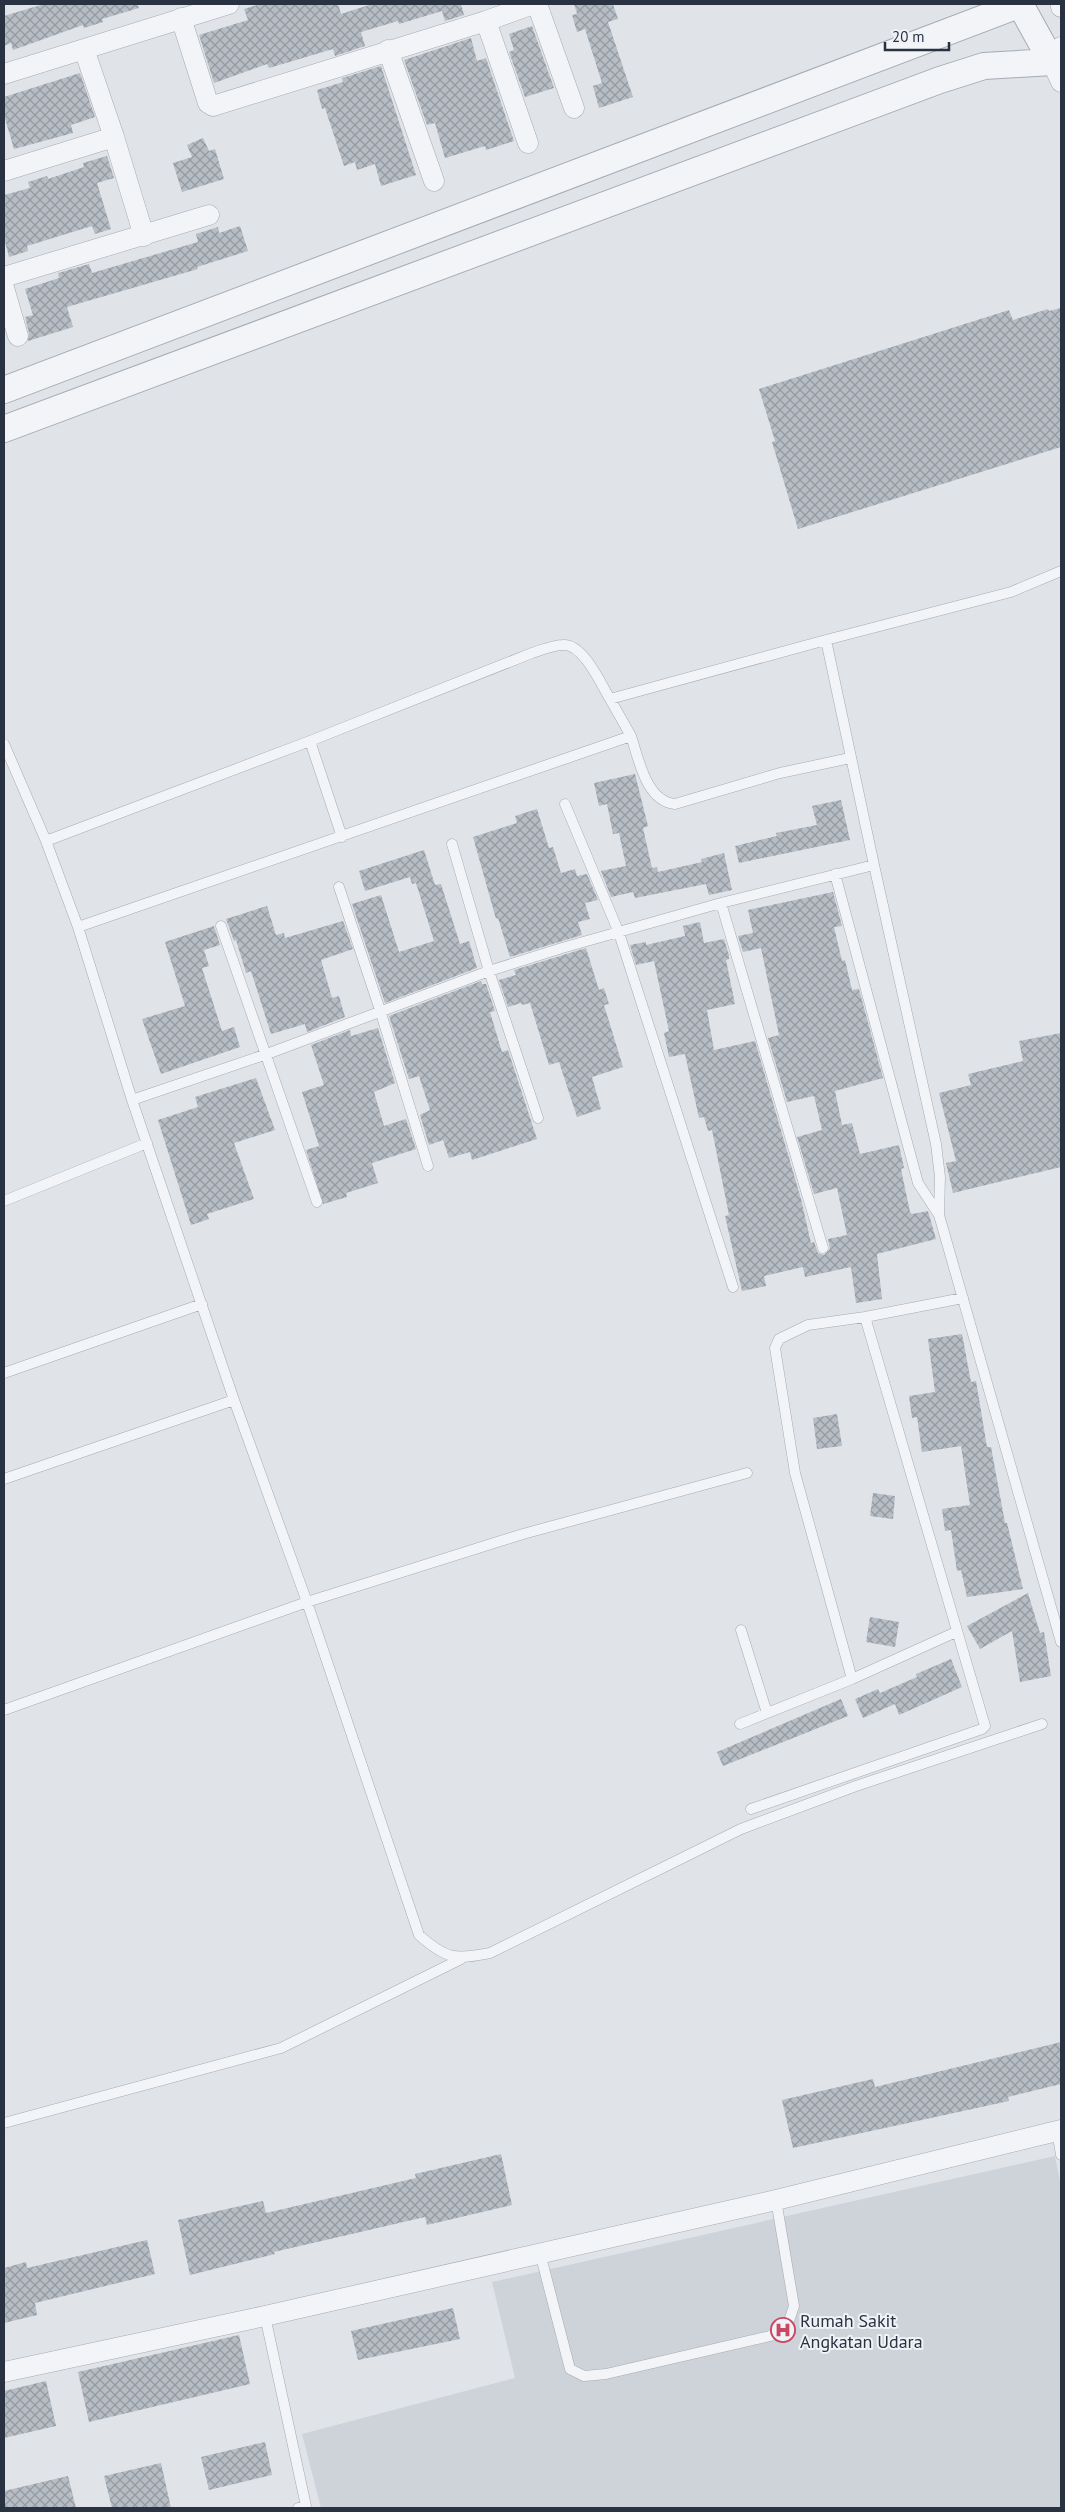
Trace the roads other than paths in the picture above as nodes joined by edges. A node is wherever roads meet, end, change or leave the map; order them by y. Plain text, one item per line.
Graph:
1 (229, 4) edge
2 (533, 4) edge
3 (537, 4) edge
4 (1020, 4) edge
5 (181, 18) junction
6 (486, 21) junction
7 (84, 49) junction
8 (388, 50) junction
9 (1054, 58) edge
10 (4, 74) edge
11 (574, 108) dead end
12 (114, 137) junction
13 (528, 143) dead end
14 (4, 171) edge
15 (434, 181) dead end
16 (209, 215) dead end
17 (144, 236) junction
18 (4, 277) edge
19 (4, 288) edge
20 (18, 336) dead end
21 (4, 390) edge
22 (4, 429) edge
23 (1061, 571) edge
24 (826, 640) junction
25 (610, 699) junction
26 (631, 736) junction
27 (310, 741) junction
28 (4, 744) edge
29 (850, 758) junction
30 (566, 804) dead end
31 (342, 837) junction
32 (46, 841) junction
33 (452, 844) dead end
34 (874, 865) junction
35 (836, 874) junction
36 (339, 887) dead end
37 (721, 903) junction
38 (222, 926) dead end
39 (78, 928) junction
40 (619, 933) junction
41 (489, 971) junction
42 (380, 1010) junction
43 (267, 1054) junction
44 (132, 1100) junction
45 (538, 1118) dead end
46 (147, 1143) junction
47 (428, 1166) dead end
48 (4, 1201) edge
49 (317, 1202) dead end
50 (939, 1215) junction
51 (824, 1248) dead end
52 (733, 1287) dead end
53 (963, 1298) junction
54 (202, 1304) junction
55 (866, 1318) junction
56 (4, 1373) edge
57 (234, 1400) junction
58 (747, 1473) dead end
59 (4, 1479) edge
60 (307, 1602) junction
61 (741, 1630) dead end
62 (956, 1632) junction
63 (1061, 1642) edge
64 (852, 1679) junction
65 (4, 1710) edge
66 (767, 1713) junction
67 (740, 1724) dead end
68 (1042, 1724) dead end
69 (751, 1809) dead end
70 (461, 1959) junction
71 (4, 2123) edge
72 (1059, 2131) edge
73 (1061, 2155) edge
74 (776, 2200) junction
75 (540, 2253) junction
76 (265, 2316) junction
77 (4, 2372) edge
78 (303, 2508) edge

1 - 5 street
2 - 6 street
3 - 11 street
4 - 9 street
4 - 21 street
5 - 7 street
5 - 8 street
6 - 8 street
6 - 13 street
7 - 10 street
7 - 12 street
8 - 15 street
9 - 22 street
12 - 14 street
12 - 17 street
16 - 17 street
17 - 18 street
19 - 20 street
23 - 24 lane
24 - 25 lane
24 - 29 lane
25 - 26 lane
25 - 27 lane
26 - 29 lane
26 - 31 lane
27 - 31 lane
27 - 32 lane
28 - 32 lane
29 - 34 lane
30 - 40 lane
31 - 39 lane
32 - 39 lane
33 - 41 lane
34 - 35 lane
34 - 50 lane
35 - 37 lane
35 - 50 lane
36 - 42 lane
37 - 40 lane
37 - 51 lane
38 - 43 lane
39 - 44 lane
40 - 41 lane
40 - 52 lane
41 - 42 lane
41 - 45 lane
42 - 43 lane
42 - 47 lane
43 - 44 lane
43 - 49 lane
44 - 46 lane
46 - 48 lane
46 - 54 lane
50 - 53 lane
53 - 55 lane
53 - 63 lane
54 - 56 lane
54 - 57 lane
55 - 62 lane
55 - 64 lane
57 - 59 lane
57 - 60 lane
58 - 60 lane
60 - 65 lane
60 - 70 lane
61 - 66 lane
62 - 64 lane
62 - 69 lane
64 - 66 lane
66 - 67 lane
68 - 70 lane
70 - 71 lane
72 - 73 lane
72 - 74 street
74 - 75 street
74 - 75 lane
75 - 76 street
76 - 77 street
76 - 78 lane

